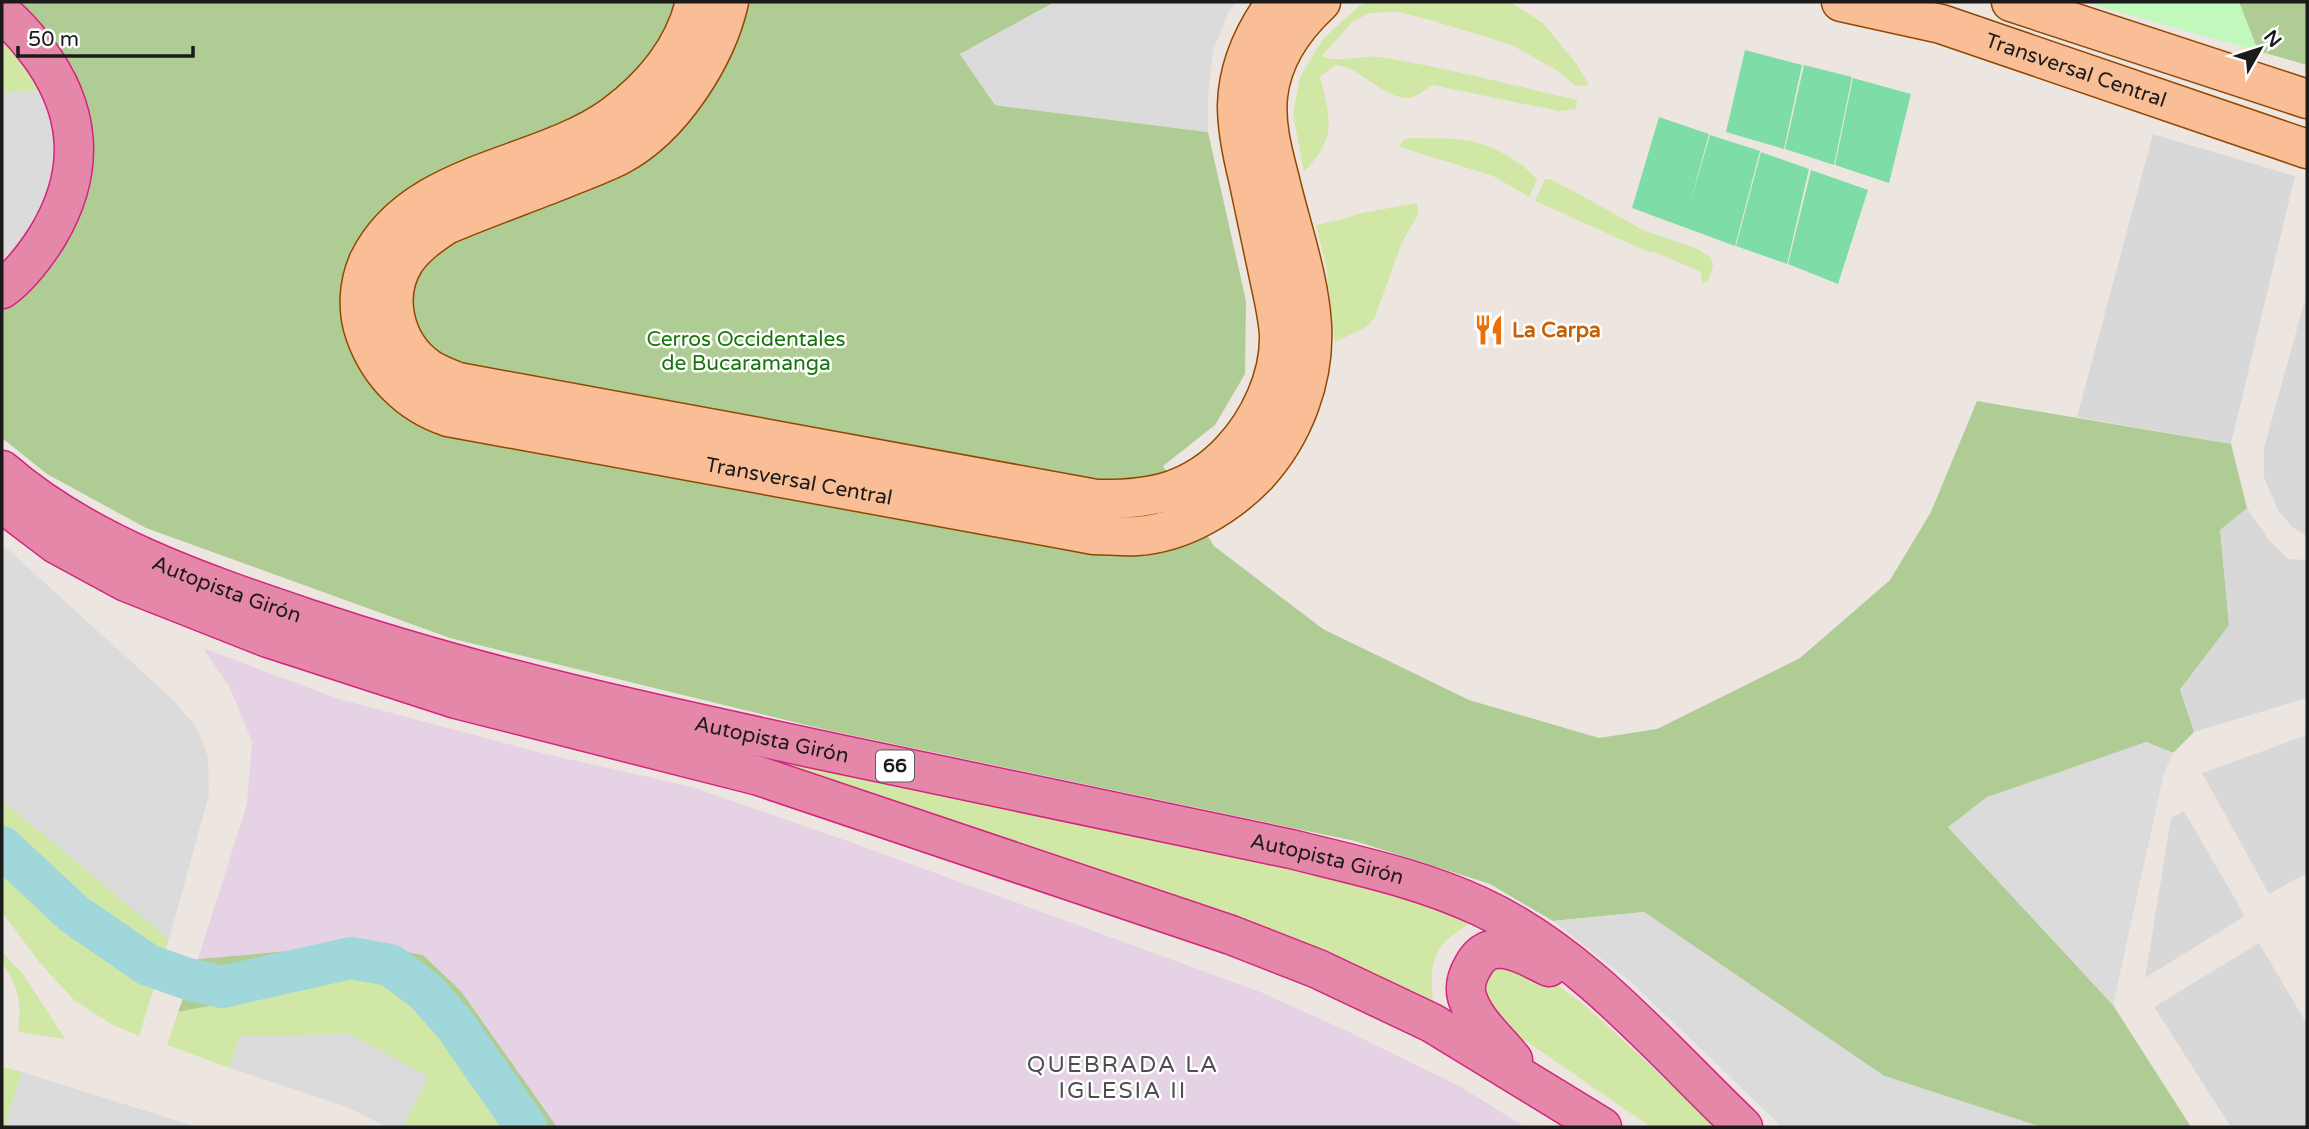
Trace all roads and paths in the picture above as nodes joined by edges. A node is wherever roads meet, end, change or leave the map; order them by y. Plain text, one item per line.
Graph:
1 (695, 2) edge
2 (729, 2) edge
3 (1276, 2) edge
4 (1321, 2) edge
5 (1841, 2) edge
6 (2011, 2) edge
7 (2, 13) edge
8 (2307, 99) edge
9 (2307, 149) edge
10 (1279, 244) junction
11 (2, 289) edge
12 (2, 470) edge
13 (2, 503) edge
14 (1610, 998) junction
15 (1535, 1086) junction
16 (1602, 1127) edge
17 (1743, 1127) edge

1 - 10 main road, Transversal Central
2 - 10 main road, Transversal Central
3 - 10 main road, Transversal Central
4 - 10 main road, Transversal Central
5 - 9 main road, Transversal Central
6 - 8 main road, Transversal Central
7 - 11 highway
12 - 14 highway, Autopista Girón / 66
13 - 15 highway, Autopista Girón
14 - 15 highway
14 - 17 highway, Autopista Girón / 66
15 - 16 highway, Autopista Girón

